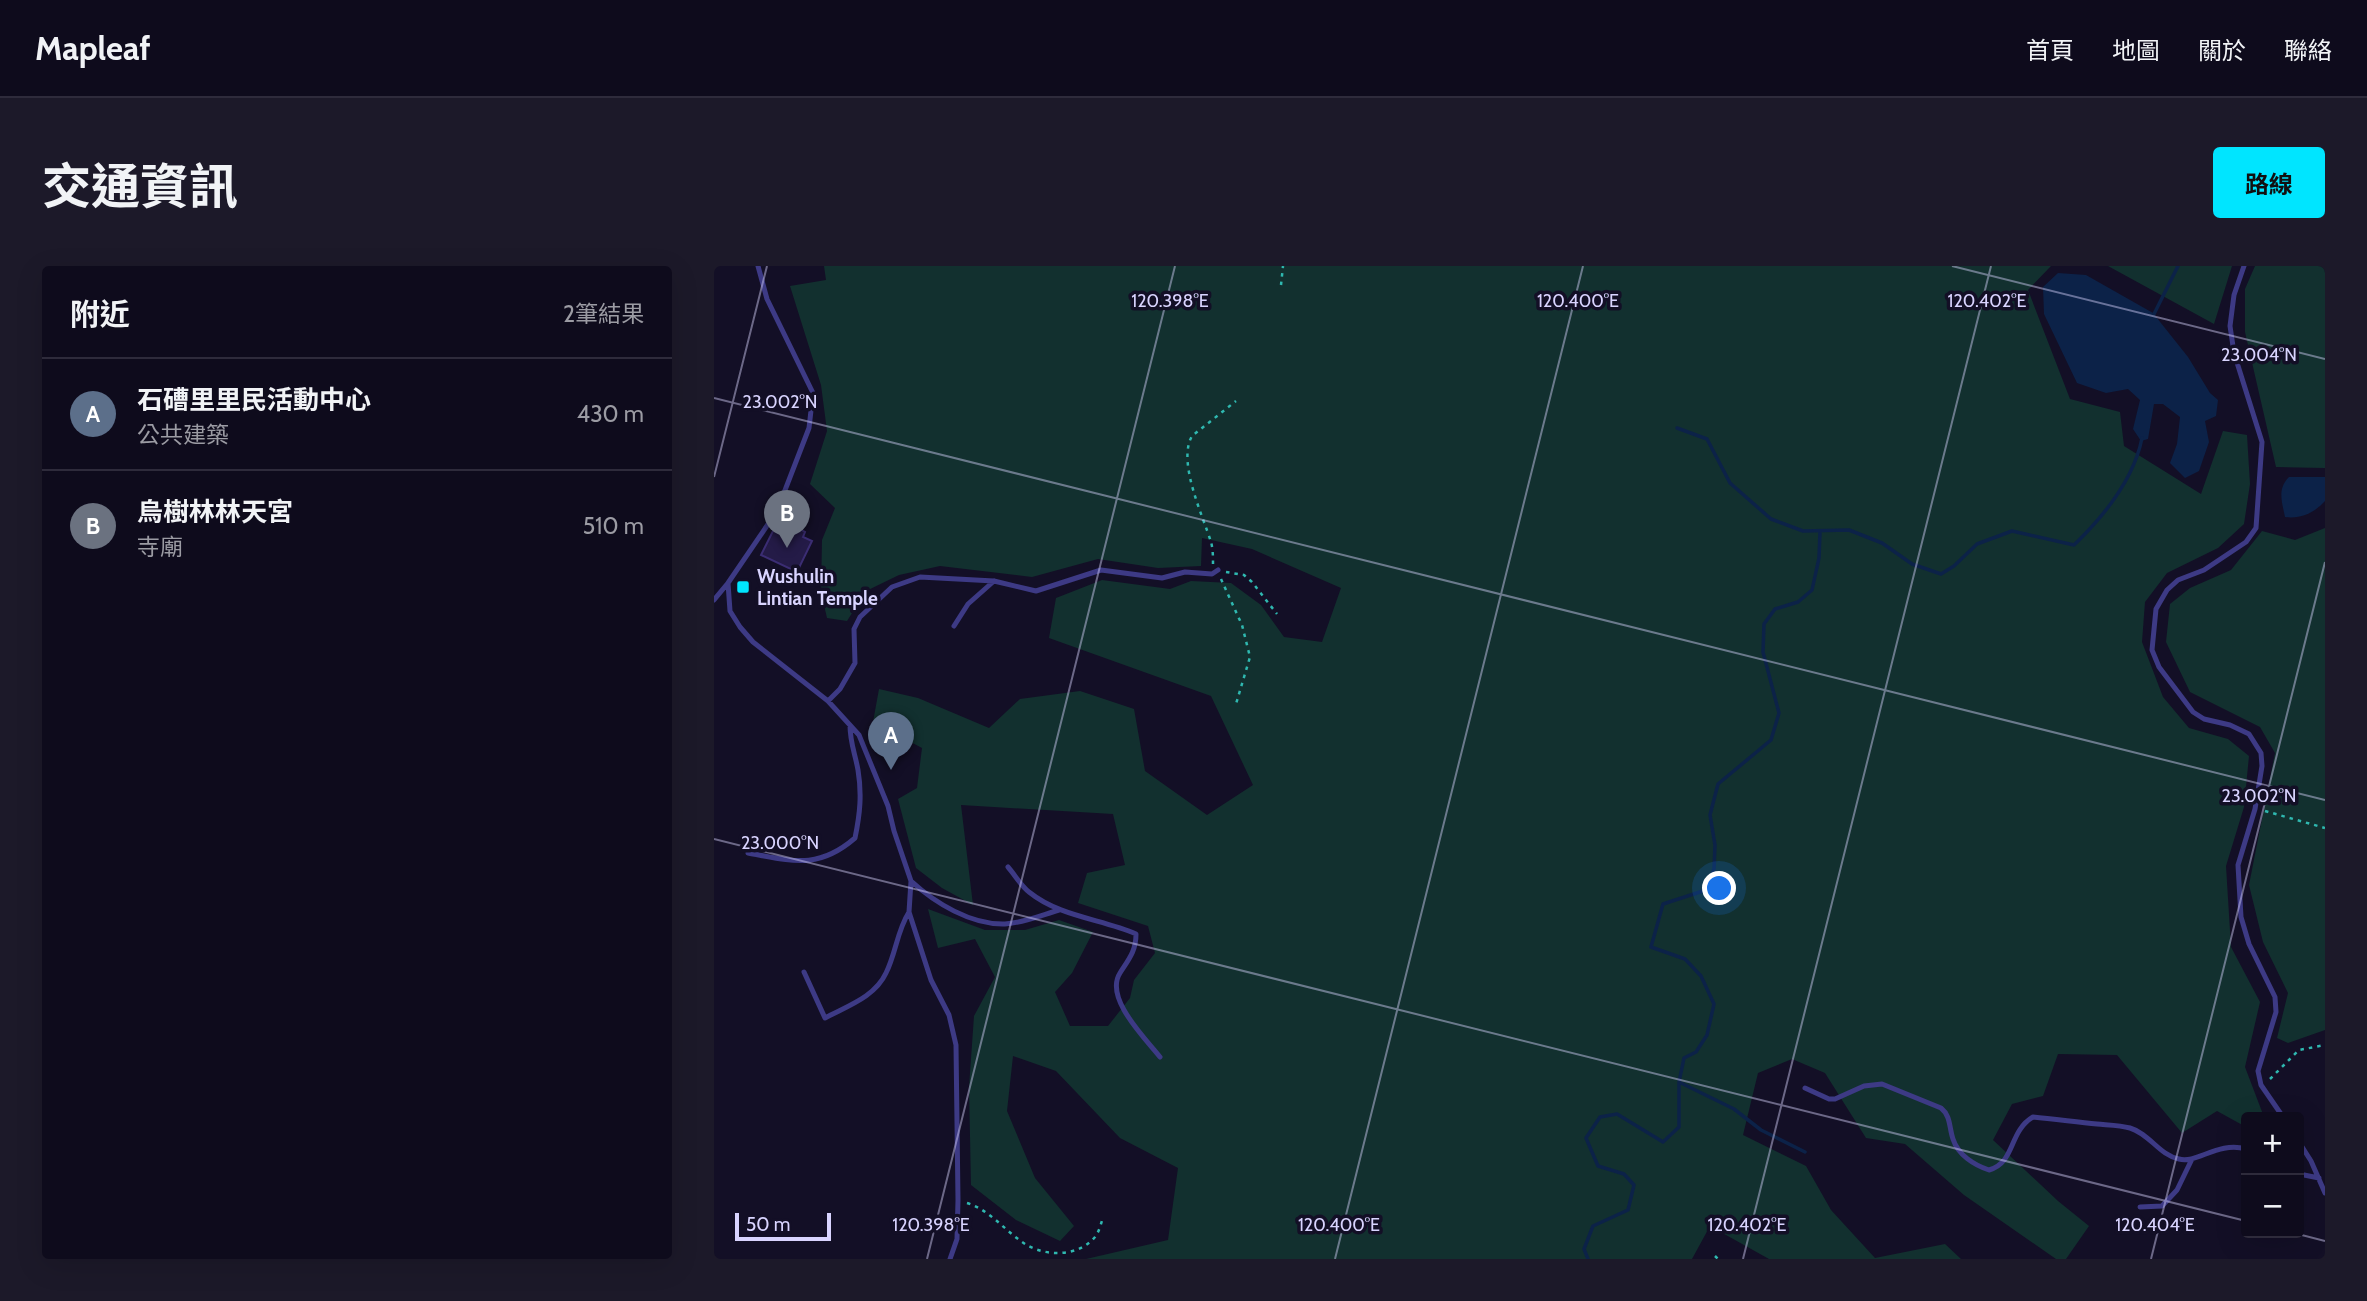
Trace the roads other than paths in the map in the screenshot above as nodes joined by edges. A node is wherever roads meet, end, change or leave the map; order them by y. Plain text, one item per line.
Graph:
1 (758, 266) edge
2 (2244, 266) edge
3 (1218, 570) road end
4 (995, 581) junction
5 (728, 583) junction
6 (714, 600) edge
7 (954, 626) dead end
8 (828, 701) junction
9 (850, 725) junction
10 (748, 853) dead end
11 (1008, 867) dead end
12 (911, 881) junction
13 (1059, 910) junction
14 (909, 912) junction
15 (804, 972) dead end
16 (1160, 1057) dead end
17 (1805, 1088) dead end
18 (2280, 1112) edge
19 (2241, 1148) edge
20 (2304, 1151) edge
21 (2192, 1159) junction
22 (2304, 1175) edge
23 (2319, 1178) junction
24 (2325, 1193) edge
25 (2140, 1207) dead end
26 (950, 1259) edge

1 - 5 lane
2 - 18 lane
3 - 4 lane
4 - 7 lane
4 - 8 lane
5 - 6 lane
5 - 8 lane
8 - 9 lane
9 - 10 lane
9 - 12 lane
11 - 13 lane
12 - 13 lane
12 - 14 lane
13 - 16 lane
14 - 15 lane
14 - 26 lane
17 - 21 lane
19 - 21 lane
20 - 23 lane
21 - 25 lane
22 - 23 lane
23 - 24 lane

